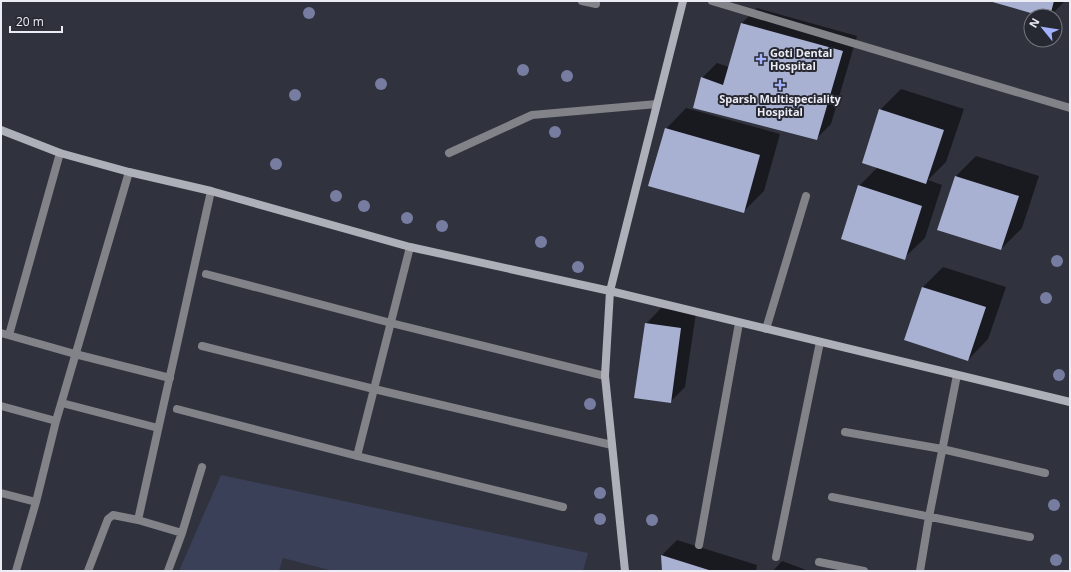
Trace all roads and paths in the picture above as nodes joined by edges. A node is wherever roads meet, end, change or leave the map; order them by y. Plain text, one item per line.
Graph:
1 (582, 1) edge
2 (683, 1) edge
3 (712, 1) edge
4 (596, 4) dead end
5 (657, 104) junction
6 (1070, 108) edge
7 (1, 130) edge
8 (60, 152) junction
9 (449, 153) dead end
10 (129, 172) junction
11 (211, 191) junction
12 (806, 196) dead end
13 (410, 247) junction
14 (206, 274) dead end
15 (610, 291) junction
16 (391, 323) junction
17 (739, 323) junction
18 (766, 329) junction
19 (5, 334) edge
20 (820, 342) junction
21 (202, 346) dead end
22 (75, 354) junction
23 (957, 375) junction
24 (605, 376) junction
25 (170, 378) junction
26 (374, 389) junction
27 (1070, 402) edge
28 (62, 403) junction
29 (1, 406) edge
30 (177, 409) dead end
31 (56, 420) junction
32 (158, 428) junction
33 (845, 432) dead end
34 (612, 445) junction
35 (942, 449) junction
36 (357, 456) junction
37 (202, 467) dead end
38 (1045, 473) dead end
39 (1, 494) edge
40 (832, 497) dead end
41 (36, 502) junction
42 (563, 507) dead end
43 (929, 517) junction
44 (138, 520) junction
45 (182, 533) junction
46 (1030, 537) dead end
47 (699, 545) dead end
48 (776, 557) dead end
49 (819, 562) dead end
50 (16, 571) edge
51 (88, 571) edge
52 (168, 571) edge
53 (625, 571) edge
54 (864, 571) edge
55 (920, 571) edge

1 - 4 street
2 - 5 street
3 - 6 street
5 - 9 street
5 - 15 street
7 - 8 street
8 - 10 street
8 - 19 street
10 - 11 street
10 - 22 street
11 - 13 street
11 - 25 street
12 - 18 street
13 - 15 street
13 - 16 street
14 - 16 street
15 - 17 street
15 - 24 street
16 - 24 street
16 - 26 street
17 - 18 street
17 - 47 street
18 - 20 street
19 - 22 street
20 - 23 street
20 - 48 street
21 - 26 street
22 - 25 street
22 - 28 street
23 - 27 street
23 - 35 street
24 - 34 street
25 - 32 street
26 - 34 street
26 - 36 street
28 - 31 street
28 - 32 street
29 - 31 street
30 - 36 street
31 - 41 street
32 - 44 street
33 - 35 street
34 - 53 street
35 - 38 street
35 - 43 street
36 - 42 street
37 - 45 street
39 - 41 street
40 - 43 street
41 - 50 street
43 - 46 street
43 - 55 street
44 - 45 street
44 - 51 street
45 - 52 street
49 - 54 street

